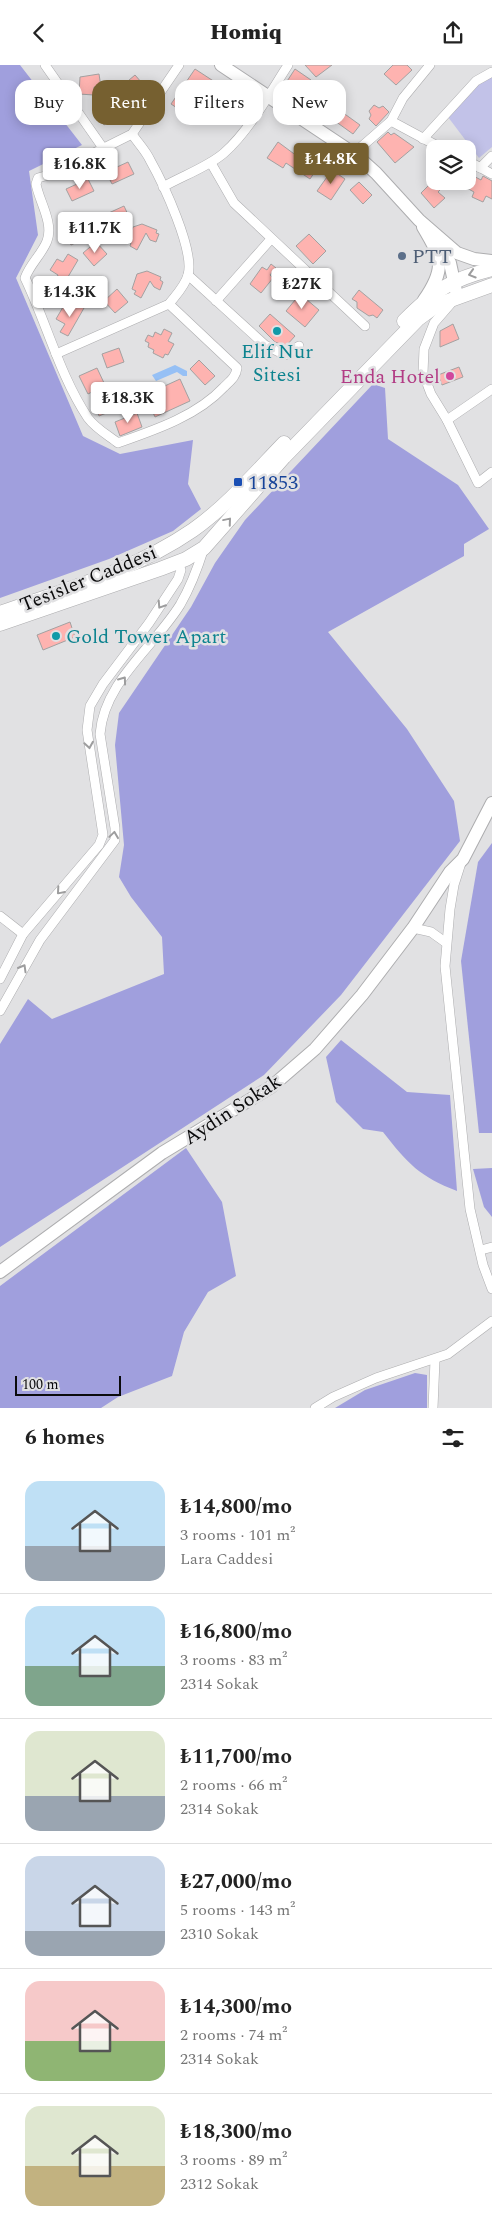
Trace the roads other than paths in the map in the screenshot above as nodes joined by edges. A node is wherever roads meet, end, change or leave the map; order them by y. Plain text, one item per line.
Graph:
1 (45, 65) edge
2 (178, 65) edge
3 (221, 65) edge
4 (288, 65) edge
5 (429, 65) edge
6 (492, 72) edge
7 (268, 98) junction
8 (391, 121) junction
9 (132, 135) junction
10 (423, 139) junction
11 (426, 140) edge
12 (102, 148) junction
13 (356, 155) junction
14 (492, 155) edge
15 (211, 163) junction
16 (476, 166) edge
17 (480, 168) junction
18 (492, 174) edge
19 (163, 187) junction
20 (419, 220) junction
21 (271, 239) junction
22 (492, 261) edge
23 (492, 269) edge
24 (188, 275) junction
25 (453, 281) junction
26 (492, 285) edge
27 (457, 296) junction
28 (216, 301) junction
29 (424, 301) junction
30 (169, 304) junction
31 (365, 326) dead end
32 (299, 346) dead end
33 (56, 354) junction
34 (492, 389) edge
35 (447, 420) junction
36 (492, 472) edge
37 (191, 531) junction
38 (174, 541) junction
39 (204, 548) junction
40 (178, 563) junction
41 (0, 613) edge
42 (0, 624) edge
43 (492, 803) edge
44 (463, 859) junction
45 (0, 916) edge
46 (413, 928) junction
47 (23, 934) junction
48 (445, 942) junction
49 (0, 979) edge
50 (0, 1011) edge
51 (492, 1247) edge
52 (481, 1250) junction
53 (488, 1263) edge
54 (0, 1272) edge
55 (492, 1289) edge
56 (492, 1321) edge
57 (435, 1360) junction
58 (316, 1408) edge
59 (433, 1408) edge

1 - 12 street
2 - 9 street
3 - 7 street
4 - 7 street
5 - 8 street
6 - 10 street
7 - 13 street
7 - 15 street
8 - 10 street
8 - 13 street
9 - 12 street
9 - 19 street
10 - 11 street
12 - 33 street
13 - 20 street
14 - 17 street
15 - 19 street
15 - 21 street
16 - 17 street
17 - 18 street
19 - 24 street
20 - 22 street
20 - 25 street
20 - 29 street
21 - 28 street
21 - 31 street
23 -> 25 main road, Tesisler Caddesi
24 - 28 street
24 - 30 street
25 - 27 street
25 - 29 main road, Tesisler Caddesi
26 - 27 main road
27 - 35 street
39 -> 27 main road
28 - 32 street
29 - 37 main road, Tesisler Caddesi
30 - 33 street
30 - 33 street
34 - 35 street
35 - 36 street
37 - 38 main road, Tesisler Caddesi
37 - 39 main road
38 - 40 main road
38 - 41 main road, Tesisler Caddesi
39 - 40 main road
50 -> 39 street
40 - 42 main road
40 -> 47 street
43 - 44 street, Aydin Sokak
44 - 46 street, Aydin Sokak
44 - 48 street
45 - 47 street
46 - 48 street
46 - 54 street, Aydin Sokak
47 - 49 street
48 - 52 street
51 - 52 street
52 - 53 street
53 - 55 street
56 - 57 street
57 - 58 street
57 - 59 street

